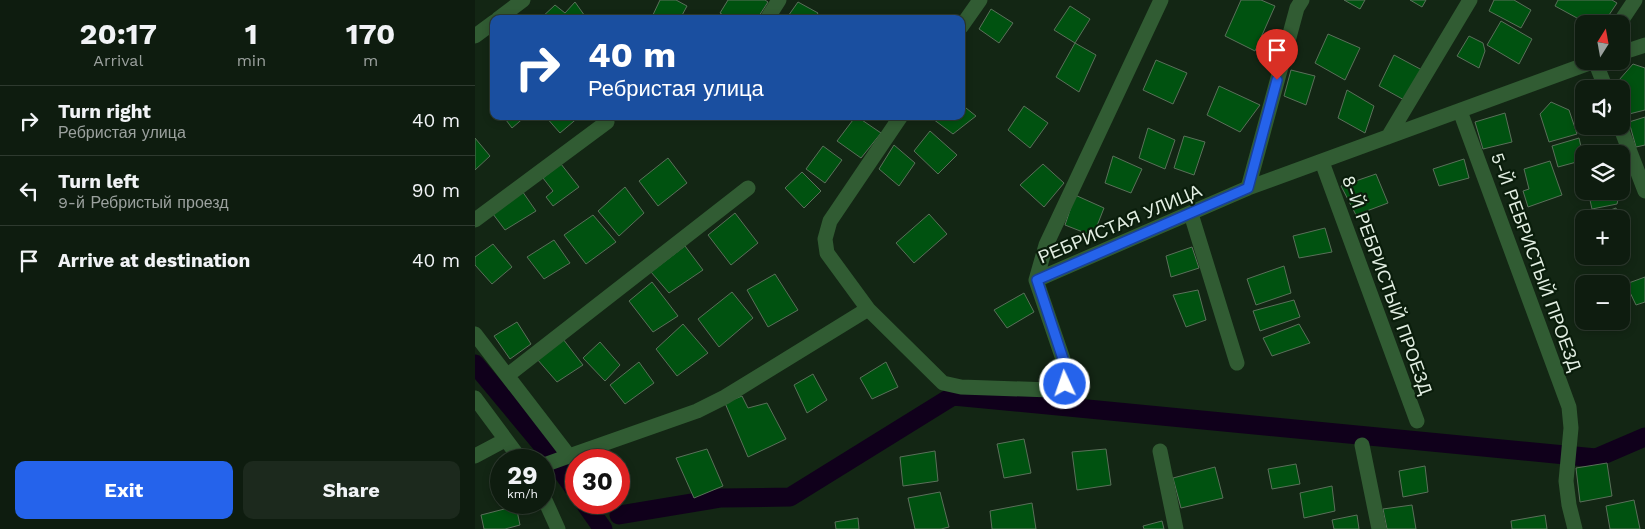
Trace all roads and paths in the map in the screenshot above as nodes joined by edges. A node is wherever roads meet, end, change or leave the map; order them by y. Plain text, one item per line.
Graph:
1 (523, 0) edge
2 (779, 0) edge
3 (979, 0) edge
4 (1161, 0) edge
5 (1301, 0) edge
6 (1470, 0) edge
7 (1635, 0) edge
8 (504, 15) edge
9 (770, 15) edge
10 (1625, 15) edge
11 (965, 21) edge
12 (490, 25) edge
13 (475, 36) edge
14 (1645, 45) edge
15 (1630, 50) edge
16 (1575, 68) edge
17 (1460, 111) junction
18 (898, 120) edge
19 (607, 122) dead end
20 (1623, 135) edge
21 (1388, 137) junction
22 (1321, 162) junction
23 (748, 188) dead end
24 (1248, 188) junction
25 (1645, 191) edge
26 (1191, 214) junction
27 (475, 220) edge
28 (1037, 280) junction
29 (868, 309) junction
30 (475, 334) edge
31 (1237, 363) dead end
32 (507, 375) junction
33 (475, 398) edge
34 (1417, 421) dead end
35 (505, 440) junction
36 (1362, 445) dead end
37 (512, 449) edge
38 (589, 449) edge
39 (1160, 451) dead end
40 (475, 456) edge
41 (565, 456) edge
42 (551, 514) edge
43 (558, 529) edge
44 (1176, 529) edge
45 (1379, 529) edge
46 (1575, 529) edge

1 - 8 street
2 - 9 street
3 - 11 street
4 - 28 street
5 - 24 street
6 - 21 street
7 - 10 street
12 - 13 street
14 - 15 street
16 - 17 street, РЕБРИСТАЯ УЛИЦА
17 - 21 street, РЕБРИСТАЯ УЛИЦА
17 - 46 street, 5-Й РЕБРИСТЫЙ ПРОЕЗД
18 - 29 street
19 - 27 street
20 - 25 street
21 - 22 street, РЕБРИСТАЯ УЛИЦА
22 - 24 street, РЕБРИСТАЯ УЛИЦА
22 - 34 street, 8-Й РЕБРИСТЫЙ ПРОЕЗД
23 - 32 street
24 - 26 street, РЕБРИСТАЯ УЛИЦА
26 - 28 street, РЕБРИСТАЯ УЛИЦА
26 - 31 street
28 - 29 street, РЕБРИСТАЯ УЛИЦА
29 - 38 street
30 - 32 street
32 - 41 street
33 - 35 street
35 - 37 street
35 - 40 street
36 - 45 street
39 - 44 street
42 - 43 street

